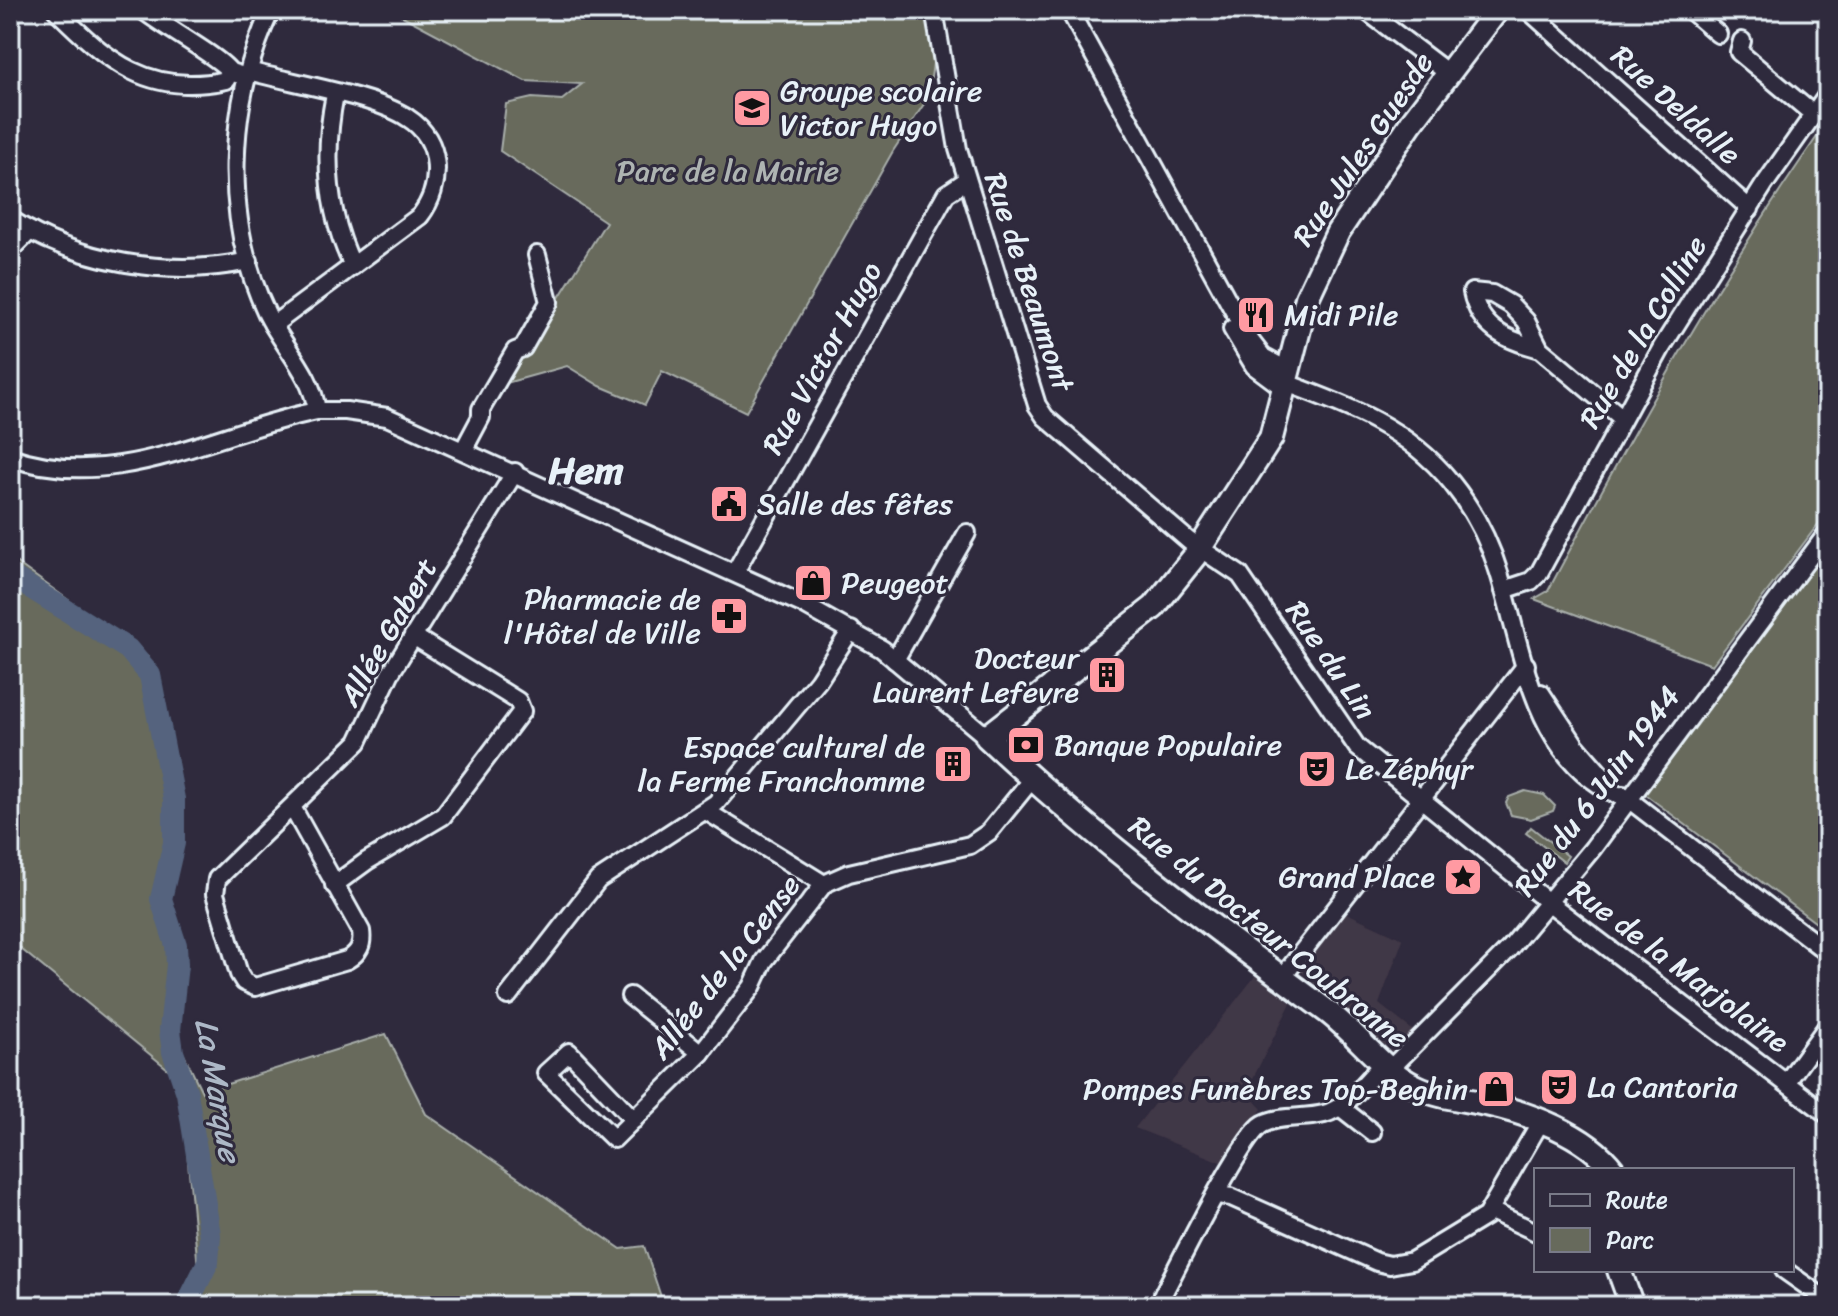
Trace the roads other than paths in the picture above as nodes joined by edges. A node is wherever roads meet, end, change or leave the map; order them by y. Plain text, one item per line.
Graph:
1 (56, 10) edge
2 (143, 10) edge
3 (271, 10) edge
4 (934, 10) edge
5 (1069, 10) edge
6 (1365, 10) edge
7 (1497, 10) edge
8 (1528, 10) edge
9 (1690, 10) edge
10 (1718, 34) dead end
11 (1742, 41) dead end
12 (230, 72) junction
13 (1448, 73) junction
14 (248, 74) junction
15 (335, 94) junction
16 (1828, 94) edge
17 (1813, 114) junction
18 (967, 180) junction
19 (1750, 209) junction
20 (10, 219) edge
21 (30, 231) junction
22 (10, 251) edge
23 (537, 255) dead end
24 (249, 261) junction
25 (353, 266) junction
26 (273, 325) junction
27 (1540, 349) dead end
28 (1286, 381) junction
29 (317, 411) junction
30 (1621, 417) junction
31 (464, 449) junction
32 (10, 457) edge
33 (515, 472) junction
34 (1828, 532) edge
35 (967, 533) dead end
36 (1200, 548) junction
37 (735, 572) junction
38 (1504, 590) junction
39 (851, 630) junction
40 (413, 636) junction
41 (895, 660) junction
42 (1526, 665) junction
43 (987, 737) junction
44 (1032, 779) junction
45 (1422, 799) junction
46 (1630, 800) junction
47 (292, 807) junction
48 (706, 811) junction
49 (824, 884) junction
50 (334, 885) junction
51 (1548, 902) junction
52 (1828, 953) edge
53 (1281, 979) junction
54 (508, 996) dead end
55 (630, 996) dead end
56 (1828, 1025) edge
57 (701, 1053) junction
58 (1391, 1068) junction
59 (1786, 1083) junction
60 (1340, 1107) junction
61 (1828, 1115) edge
62 (634, 1120) junction
63 (1541, 1121) junction
64 (1372, 1132) dead end
65 (1611, 1168) edge
66 (1218, 1195) junction
67 (1491, 1211) junction
68 (1534, 1231) edge
69 (1620, 1272) edge
70 (1787, 1272) edge
71 (1163, 1294) dead end
72 (1828, 1301) edge
73 (1632, 1306) edge

1 - 12 street
2 - 12 street
3 - 14 street
4 - 18 street, Rue de Beaumont
5 - 28 street
6 - 13 street
7 - 13 main road, Rue Jules Guesde
8 - 19 street, Rue Deldalle
9 - 10 street
11 - 17 street
12 - 14 street
13 - 28 main road, Rue Jules Guesde
14 - 15 street
14 - 24 street
15 - 25 street
15 - 25 street
16 - 17 street, Rue de la Colline
17 - 19 street, Rue de la Colline
18 - 36 street, Rue de Beaumont
18 - 37 street, Rue Victor Hugo
19 - 30 street, Rue de la Colline
20 - 21 street
21 - 22 street
21 - 24 street
23 - 31 street
24 - 26 street
25 - 26 street
26 - 29 street
27 - 30 street
28 - 36 main road, Rue Jules Guesde
28 - 38 street
29 - 31 street
29 - 32 street
30 - 38 street, Rue de la Colline
31 - 33 street
33 - 37 street
33 - 40 street, Allée Gabert
34 - 46 street, Rue du 6 Juin 1944
35 - 41 street
36 - 43 main road, Rue Jules Guesde
36 - 45 street, Rue du Lin
37 - 39 street
38 - 42 street
39 - 41 street
39 - 48 street
40 - 47 street, Allée Gabert
40 - 50 street
41 - 43 street
42 - 45 street
42 - 46 street
43 - 44 main road, Rue du Docteur Coubronne
44 - 49 street, Allée de la Cense
44 - 53 main road, Rue du Docteur Coubronne
45 - 51 street, Rue de la Marjolaine
45 - 53 street
46 - 51 street, Rue du 6 Juin 1944
46 - 52 street
47 - 50 street, Allée Gabert
47 - 50 street, Allée Gabert
48 - 49 street
48 - 54 street
49 - 57 street, Allée de la Cense
51 - 58 street, Rue du 6 Juin 1944
51 - 59 street, Rue de la Marjolaine
53 - 58 main road, Rue du Docteur Coubronne
55 - 57 street
56 - 59 street
57 - 62 street, Allée de la Cense
58 - 60 street, Rue du 6 Juin 1944
58 - 63 main road, Rue du Docteur Coubronne
59 - 61 street, Rue de la Marjolaine
60 - 64 street
60 - 66 street
62 - 62 street, Allée de la Cense
63 - 65 main road, Rue du Docteur Coubronne
63 - 67 street
66 - 67 street
66 - 71 street
67 - 68 street
69 - 73 main road
70 - 72 street

